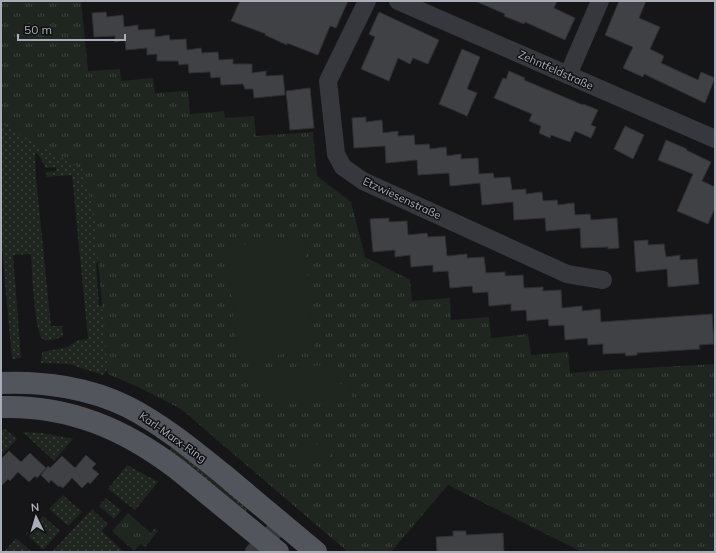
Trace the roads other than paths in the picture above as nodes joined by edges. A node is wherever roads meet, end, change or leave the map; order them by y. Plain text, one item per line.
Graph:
1 (367, 1) edge
2 (600, 1) edge
3 (403, 2) edge
4 (568, 75) junction
5 (715, 139) edge
6 (603, 280) dead end
7 (1, 383) edge
8 (1, 407) edge
9 (288, 528) junction
10 (270, 550) edge
11 (316, 552) edge

1 - 6 street, Etzwiesenstraße
2 - 4 street
3 - 4 street, Zehntfeldstraße
4 - 5 street, Zehntfeldstraße
7 - 9 main road, Karl-Marx-Ring
8 - 10 main road
9 - 10 street
9 - 11 main road, Karl-Marx-Ring

